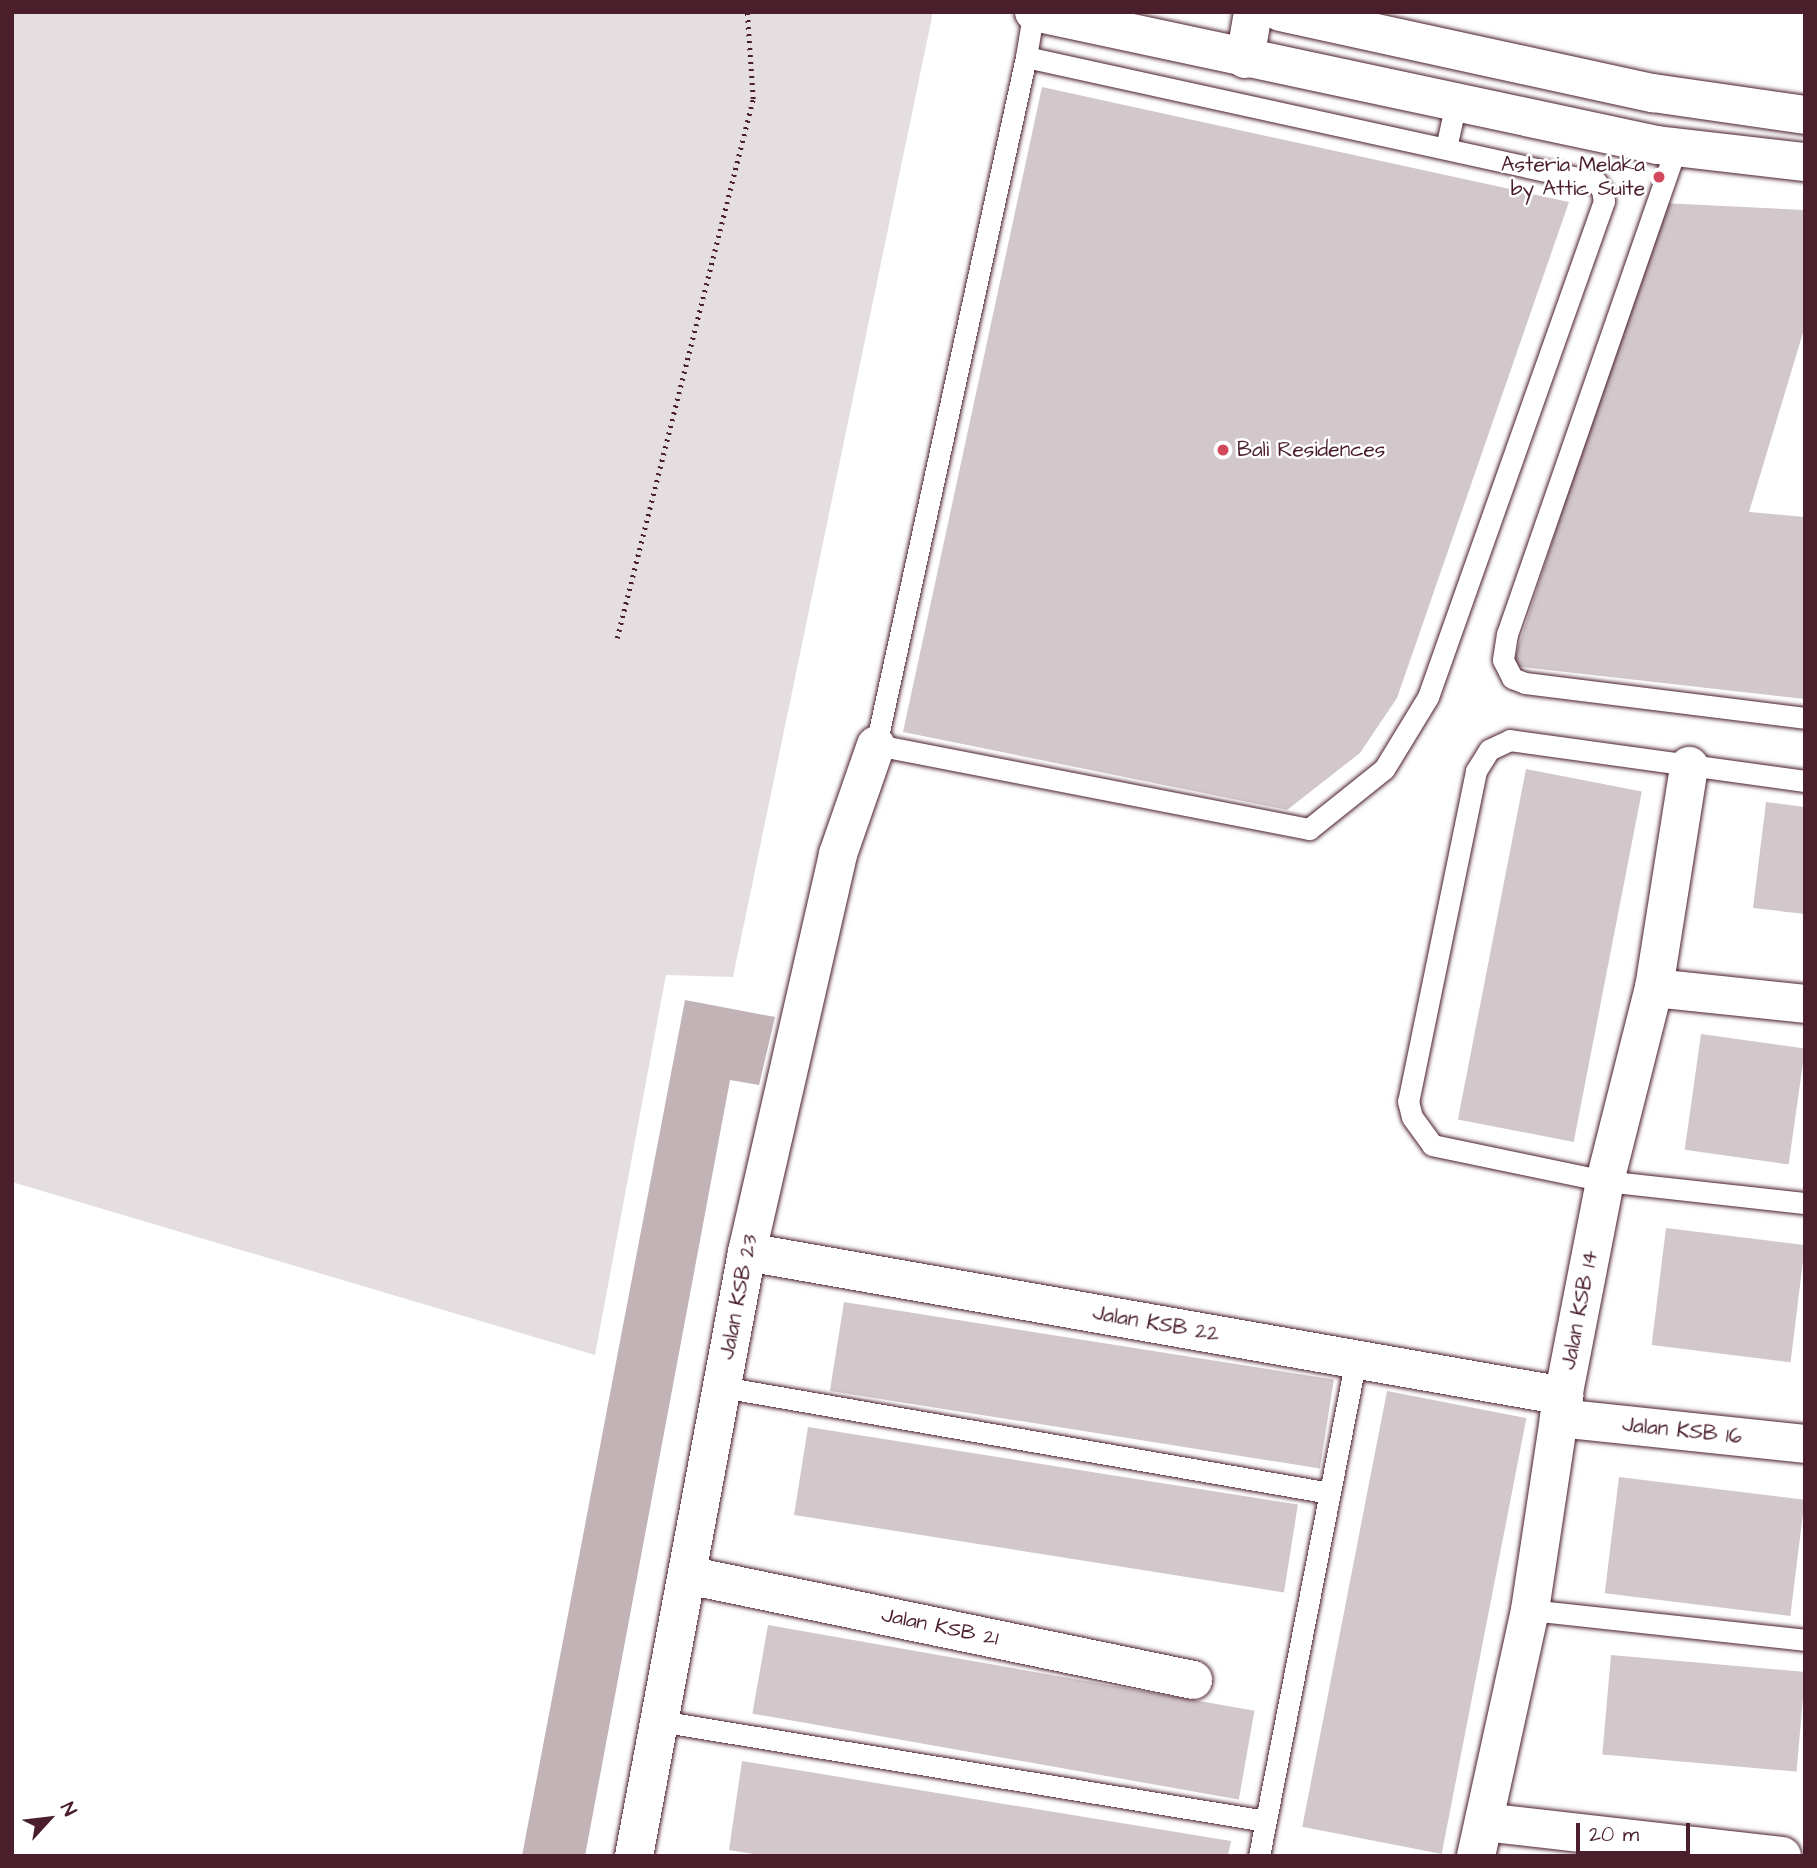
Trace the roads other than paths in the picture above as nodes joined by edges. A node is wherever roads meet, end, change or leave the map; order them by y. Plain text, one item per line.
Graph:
1 (1253, 12) edge
2 (1280, 12) edge
3 (1033, 14) edge
4 (1328, 17) edge
5 (1026, 57) junction
6 (1245, 59) junction
7 (1318, 75) junction
8 (1457, 103) junction
9 (1805, 115) edge
10 (1446, 148) junction
11 (1676, 148) junction
12 (1805, 162) edge
13 (1805, 718) edge
14 (876, 745) junction
15 (1689, 766) junction
16 (1805, 781) edge
17 (1654, 988) junction
18 (1805, 1004) edge
19 (1605, 1181) junction
20 (1805, 1203) edge
21 (747, 1252) junction
22 (1356, 1359) junction
23 (722, 1387) junction
24 (1562, 1407) junction
25 (1805, 1444) edge
26 (1330, 1493) junction
27 (687, 1575) junction
28 (1530, 1610) junction
29 (1805, 1640) edge
30 (1193, 1680) dead end
31 (659, 1721) junction
32 (1266, 1821) junction
33 (1480, 1839) edge
34 (1698, 1851) edge
35 (634, 1856) edge
36 (1259, 1856) edge
37 (1782, 1856) edge

1 - 6 street
2 - 4 street
3 - 5 lane
3 - 6 street
4 - 7 street
4 - 9 street
5 - 10 lane
5 - 14 lane
6 - 7 street
7 - 8 street
8 - 10 lane
8 - 11 street
10 - 14 lane
11 - 12 street
11 - 13 lane
14 - 21 street, Jalan KSB 23
15 - 16 lane
15 - 17 street, Jalan KSB 14
15 - 19 lane
17 - 18 street
17 - 19 street, Jalan KSB 14
19 - 20 lane
19 - 24 street, Jalan KSB 14
21 - 22 street, Jalan KSB 22
21 - 23 street, Jalan KSB 23
22 - 24 street, Jalan KSB 22
22 - 26 lane
23 - 26 lane
23 - 27 street, Jalan KSB 23
24 - 25 street, Jalan KSB 16
24 - 28 street, Jalan KSB 14
26 - 32 lane
27 - 30 street, Jalan KSB 21
27 - 31 street, Jalan KSB 23
28 - 29 lane
28 - 33 street, Jalan KSB 14
31 - 32 lane
31 - 35 street, Jalan KSB 23
32 - 36 lane
33 - 34 street
34 - 37 street

